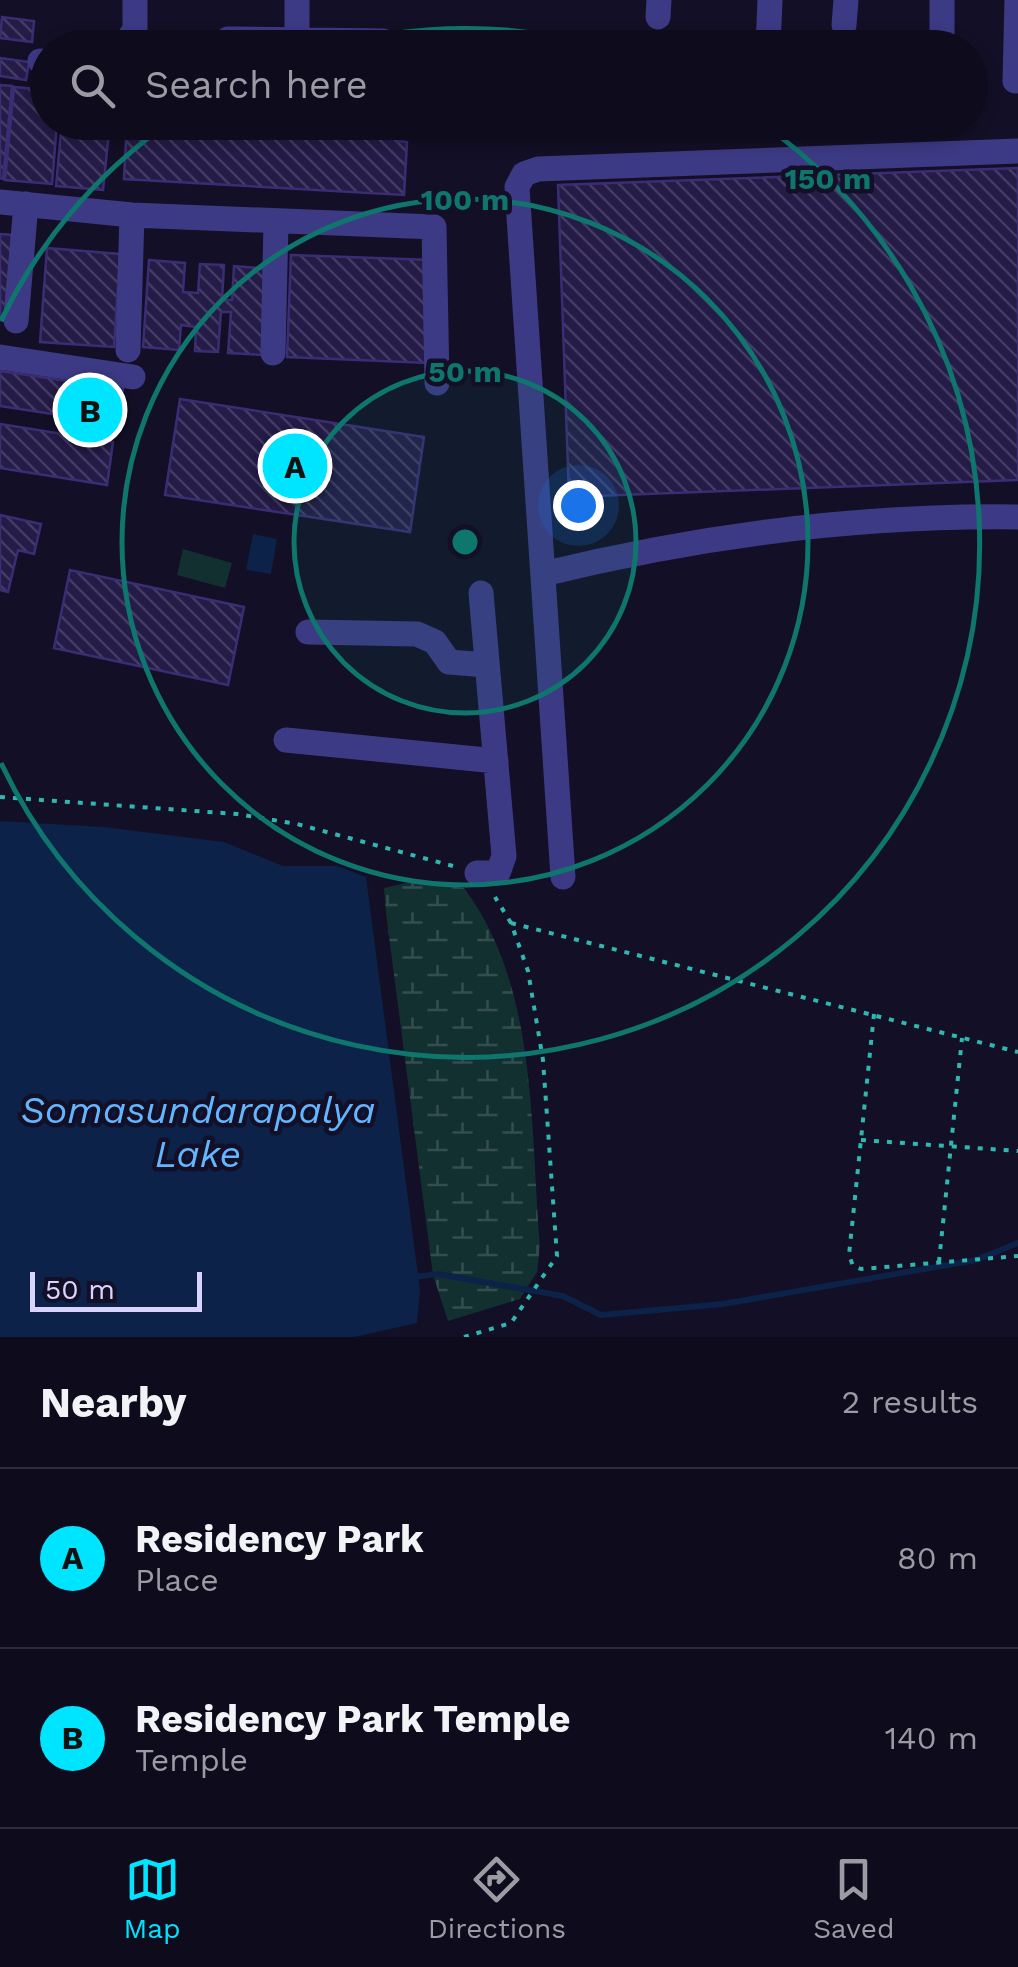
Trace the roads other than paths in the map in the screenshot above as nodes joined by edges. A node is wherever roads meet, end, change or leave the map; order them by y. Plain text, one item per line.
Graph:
1 (135, 0) edge
2 (297, 0) edge
3 (770, 0) edge
4 (942, 0) edge
5 (1016, 0) edge
6 (134, 30) edge
7 (297, 30) edge
8 (769, 30) edge
9 (942, 30) edge
10 (1015, 81) dead end
11 (1018, 151) edge
12 (0, 202) edge
13 (26, 204) junction
14 (132, 215) junction
15 (276, 223) junction
16 (16, 321) dead end
17 (128, 350) dead end
18 (273, 353) dead end
19 (0, 357) edge
20 (132, 376) dead end
21 (438, 383) dead end
22 (1018, 516) edge
23 (543, 574) junction
24 (480, 593) dead end
25 (308, 632) dead end
26 (487, 666) junction
27 (286, 740) dead end
28 (496, 762) junction
29 (477, 873) road end
30 (563, 876) dead end

1 - 6 street
2 - 7 street
3 - 8 street
4 - 9 street
5 - 10 street
11 - 23 street
12 - 13 street
13 - 14 street
13 - 16 street
14 - 15 street
14 - 17 street
15 - 18 street
15 - 21 street
19 - 20 street
22 - 23 street
23 - 30 street
24 - 26 street
25 - 26 street
26 - 28 street
27 - 28 street
28 - 29 street

